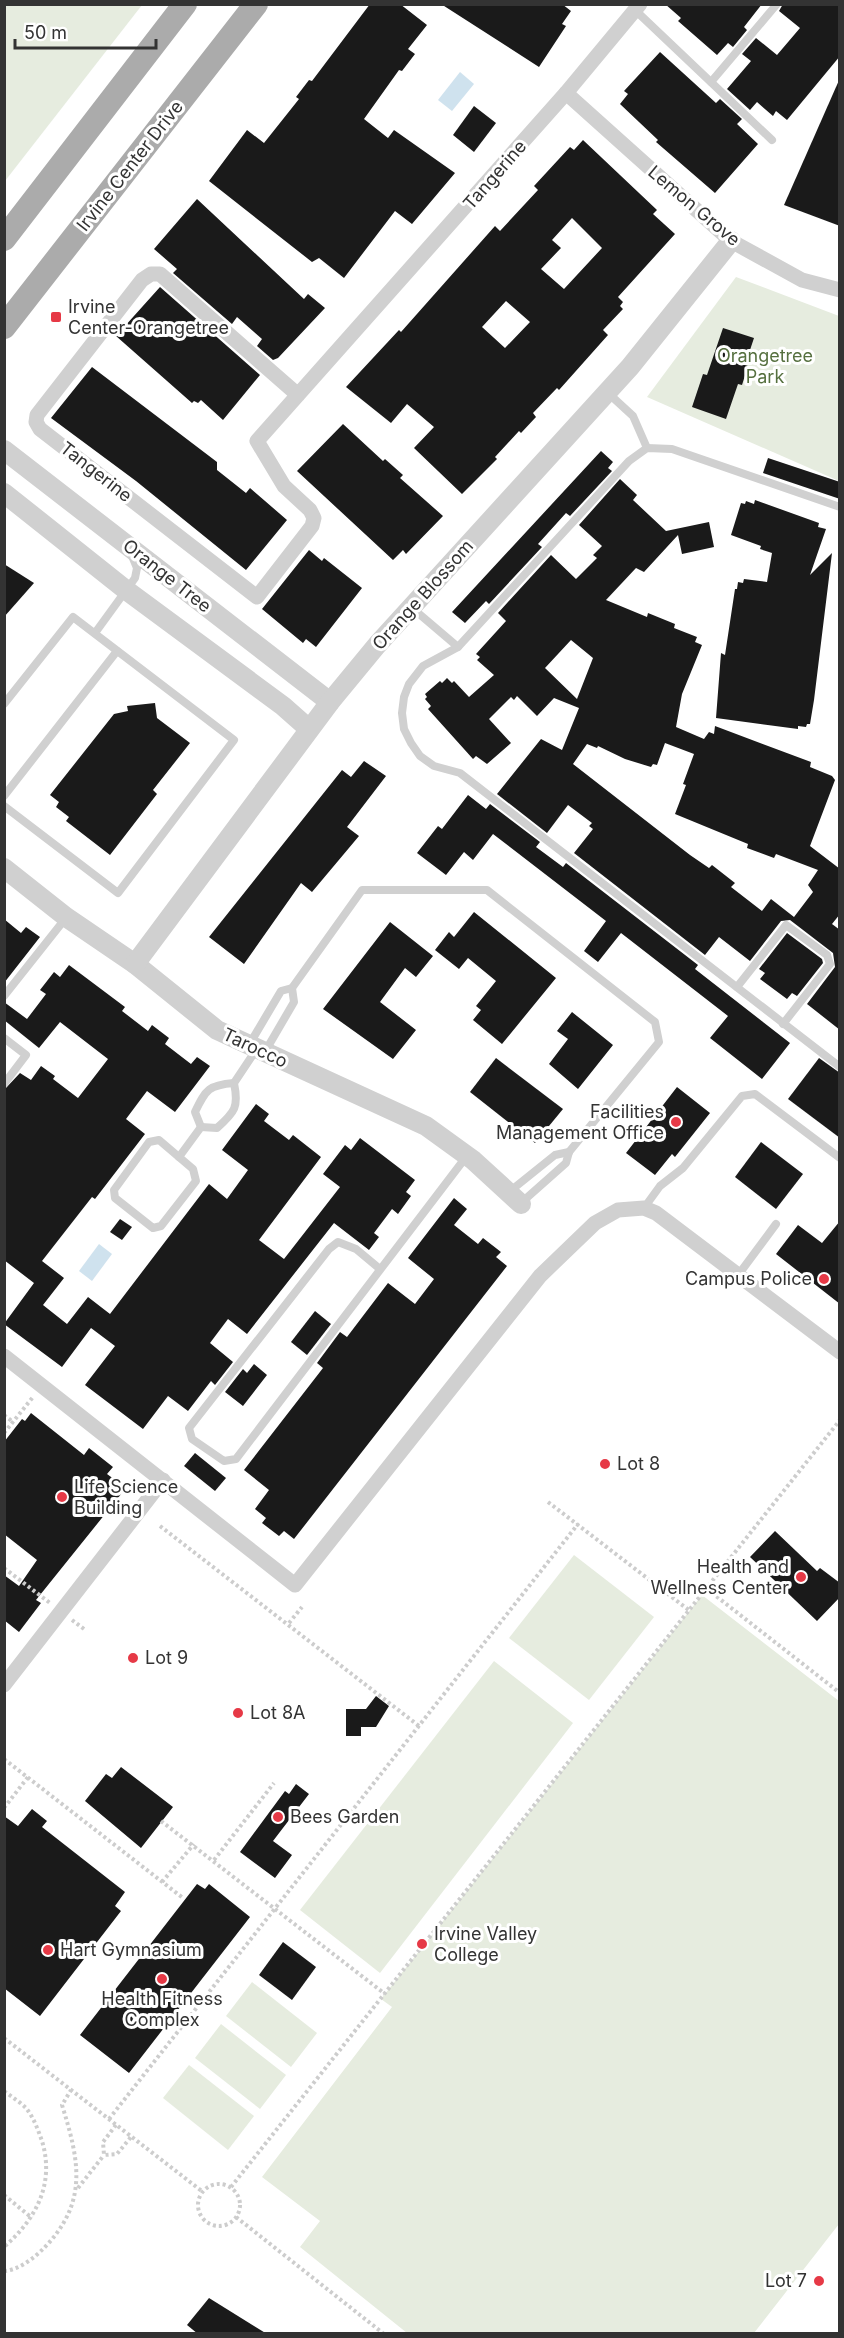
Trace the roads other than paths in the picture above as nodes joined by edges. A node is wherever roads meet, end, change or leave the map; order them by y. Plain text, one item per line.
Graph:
1 (185, 4) edge
2 (255, 4) edge
3 (777, 4) edge
4 (637, 7) edge
5 (711, 82) junction
6 (566, 93) junction
7 (772, 140) dead end
8 (4, 239) edge
9 (731, 241) junction
10 (840, 290) edge
11 (4, 327) edge
12 (607, 392) junction
13 (298, 395) junction
14 (647, 448) junction
15 (4, 450) edge
16 (4, 493) edge
17 (840, 507) edge
18 (128, 545) junction
19 (126, 590) junction
20 (411, 607) junction
21 (95, 633) junction
22 (458, 647) junction
23 (117, 651) junction
24 (330, 702) junction
25 (4, 705) edge
26 (309, 729) junction
27 (4, 796) edge
28 (4, 806) edge
29 (4, 868) edge
30 (66, 917) junction
31 (135, 964) junction
32 (737, 987) junction
33 (292, 988) junction
34 (4, 996) edge
35 (783, 1024) junction
36 (4, 1038) edge
37 (256, 1050) junction
38 (840, 1067) edge
39 (234, 1083) junction
40 (4, 1084) edge
41 (201, 1127) junction
42 (569, 1152) junction
43 (467, 1156) junction
44 (179, 1157) junction
45 (840, 1158) edge
46 (514, 1198) junction
47 (644, 1208) junction
48 (776, 1224) dead end
49 (380, 1269) junction
50 (739, 1274) junction
51 (840, 1352) edge
52 (4, 1356) edge
53 (163, 1480) junction
54 (4, 1685) edge

1 - 8 main road
2 - 11 main road, Irvine Center Drive
3 - 5 lane
4 - 5 lane
4 - 6 street, Tangerine
5 - 7 lane
6 - 9 street, Lemon Grove
6 - 13 street, Tangerine
9 - 10 street, Lemon Grove
9 - 12 street, Orange Blossom
12 - 14 lane
12 - 20 street, Orange Blossom
13 - 13 street, Tangerine
14 - 17 lane
14 - 22 lane
15 - 18 street, Orange Tree
16 - 19 street, Orange Tree
18 - 19 lane
18 - 24 street, Orange Tree
19 - 21 lane
19 - 26 street, Orange Tree
20 - 22 lane
20 - 24 street, Orange Blossom
21 - 23 lane
21 - 25 lane
22 - 32 lane
23 - 27 lane
23 - 28 lane
24 - 26 street, Orange Blossom
26 - 31 street, Orange Blossom
29 - 30 street, Tarocco
30 - 31 street, Tarocco
30 - 34 lane
31 - 37 street, Tarocco
32 - 35 lane
32 - 35 lane
33 - 37 lane
33 - 37 lane
33 - 42 lane
35 - 38 lane
36 - 40 lane
37 - 39 lane
37 - 43 street, Tarocco
39 - 41 lane
39 - 41 lane
41 - 44 lane
42 - 46 lane
42 - 46 lane
43 - 46 street, Tarocco
43 - 49 lane
44 - 44 lane
45 - 47 lane
47 - 50 street
47 - 53 street
48 - 50 lane
49 - 49 lane
50 - 51 street
52 - 53 street
53 - 54 street

